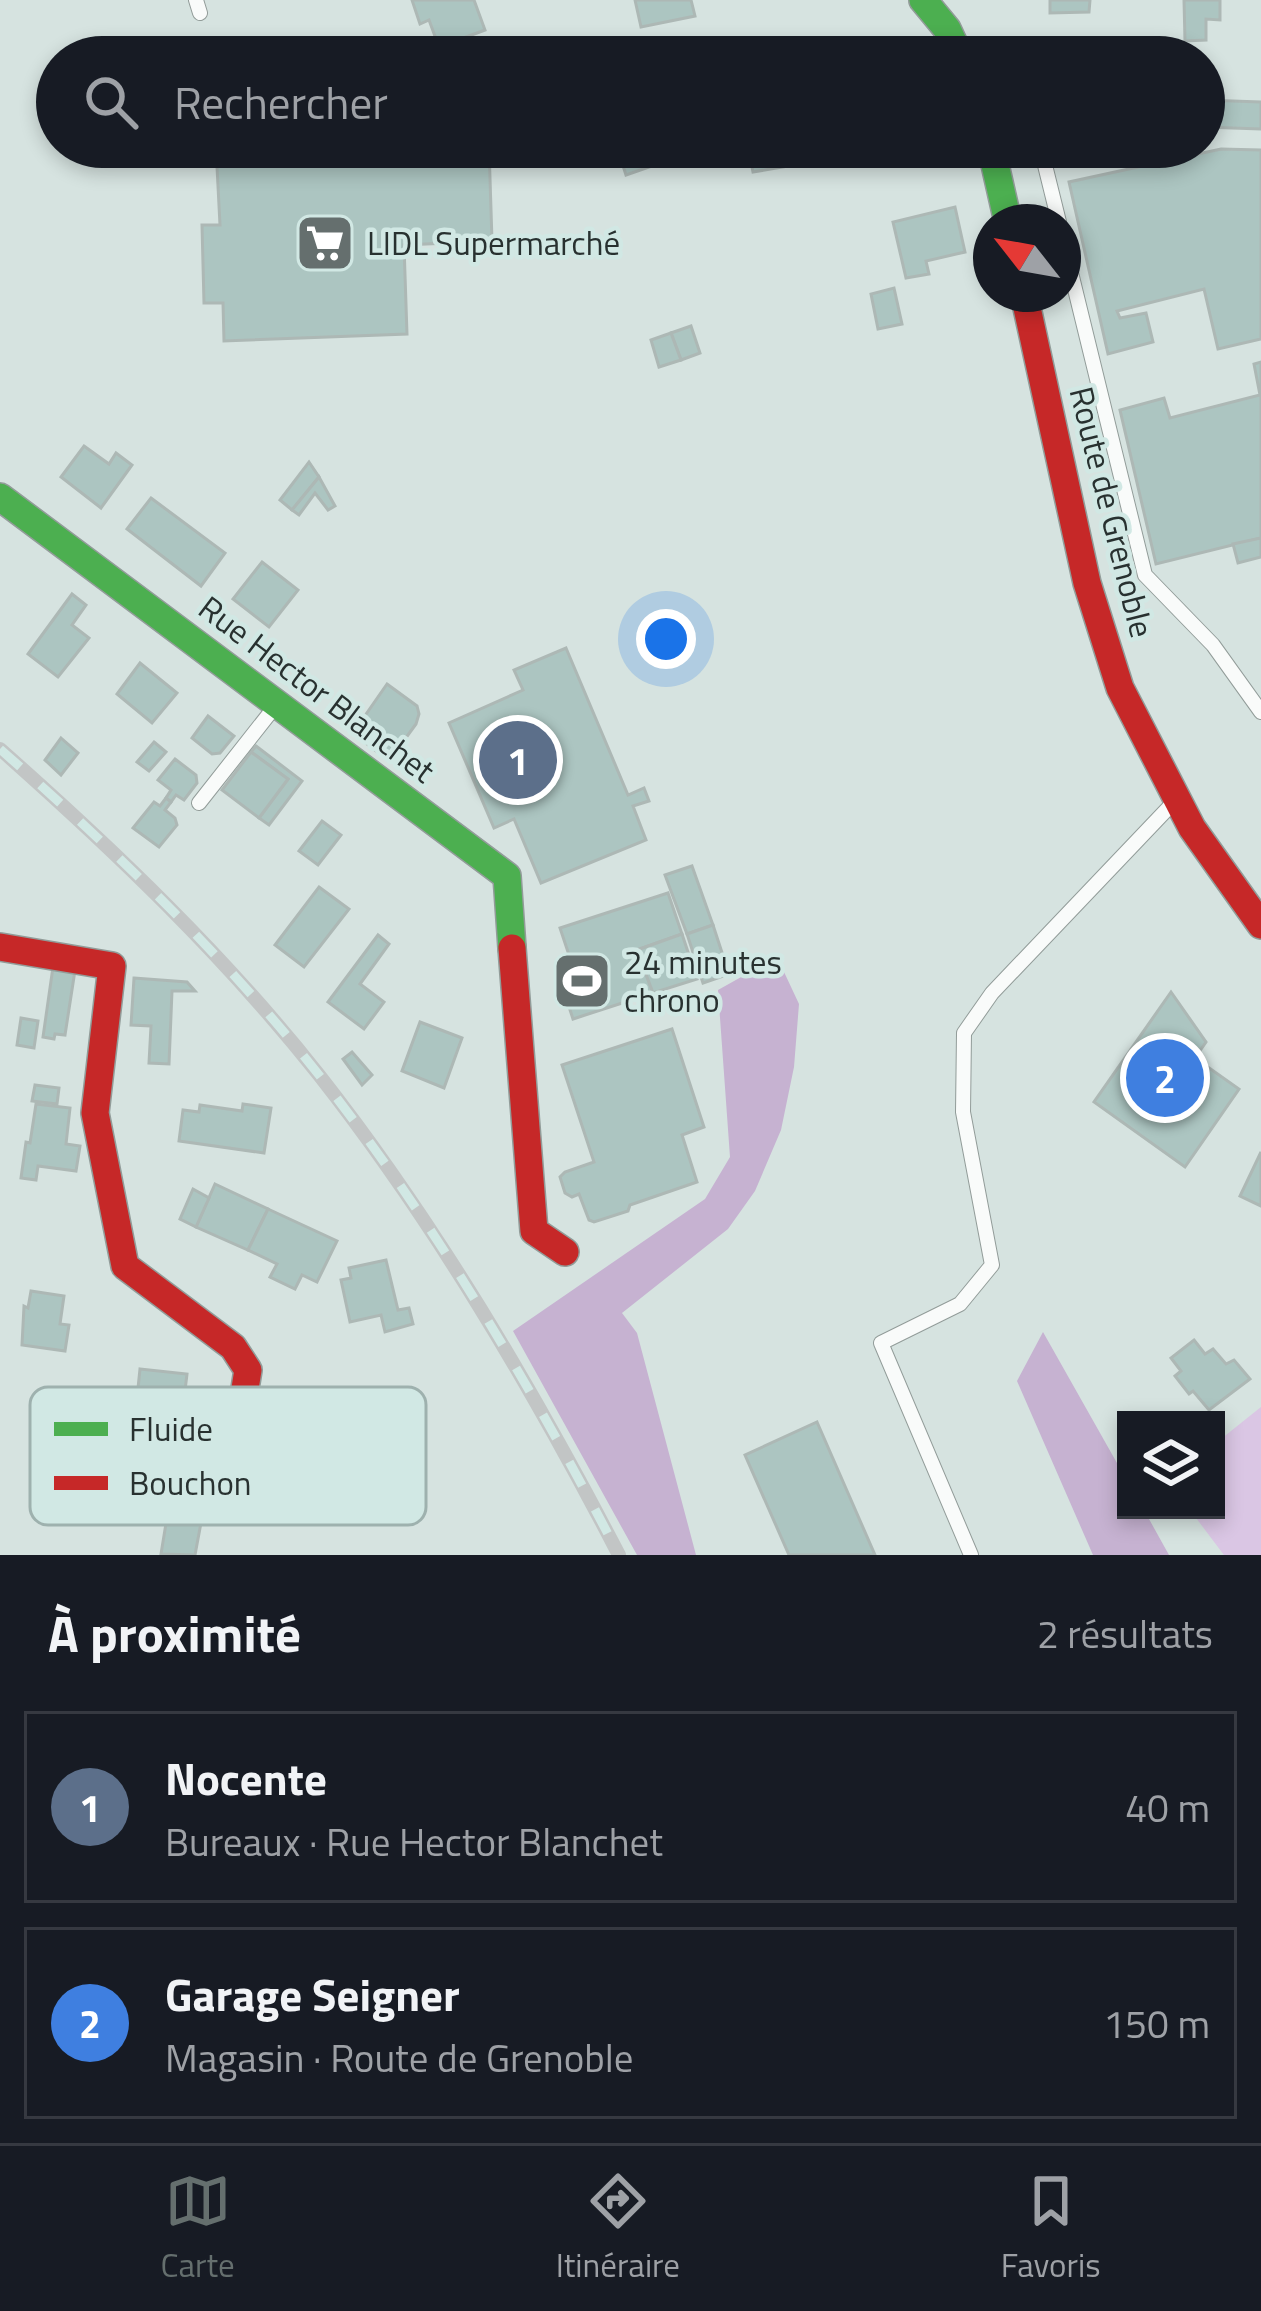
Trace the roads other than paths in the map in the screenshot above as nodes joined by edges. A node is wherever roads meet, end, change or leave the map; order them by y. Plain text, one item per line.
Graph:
1 (923, 0) edge
2 (950, 36) edge
3 (996, 168) edge
4 (1045, 168) edge
5 (1004, 204) edge
6 (1054, 204) edge
7 (1028, 312) edge
8 (1080, 312) edge
9 (0, 497) edge
10 (277, 704) junction
11 (1261, 712) edge
12 (1177, 798) junction
13 (199, 803) dead end
14 (1261, 925) edge
15 (0, 946) edge
16 (565, 1252) dead end
17 (245, 1387) edge
18 (971, 1555) edge

1 - 2 street
3 - 5 street
4 - 6 lane
7 - 12 street, Route de Grenoble
8 - 11 lane
9 - 10 street, Rue Hector Blanchet
10 - 13 lane
10 - 16 street, Rue Hector Blanchet
12 - 14 street, Route de Grenoble
12 - 18 lane
15 - 17 street

